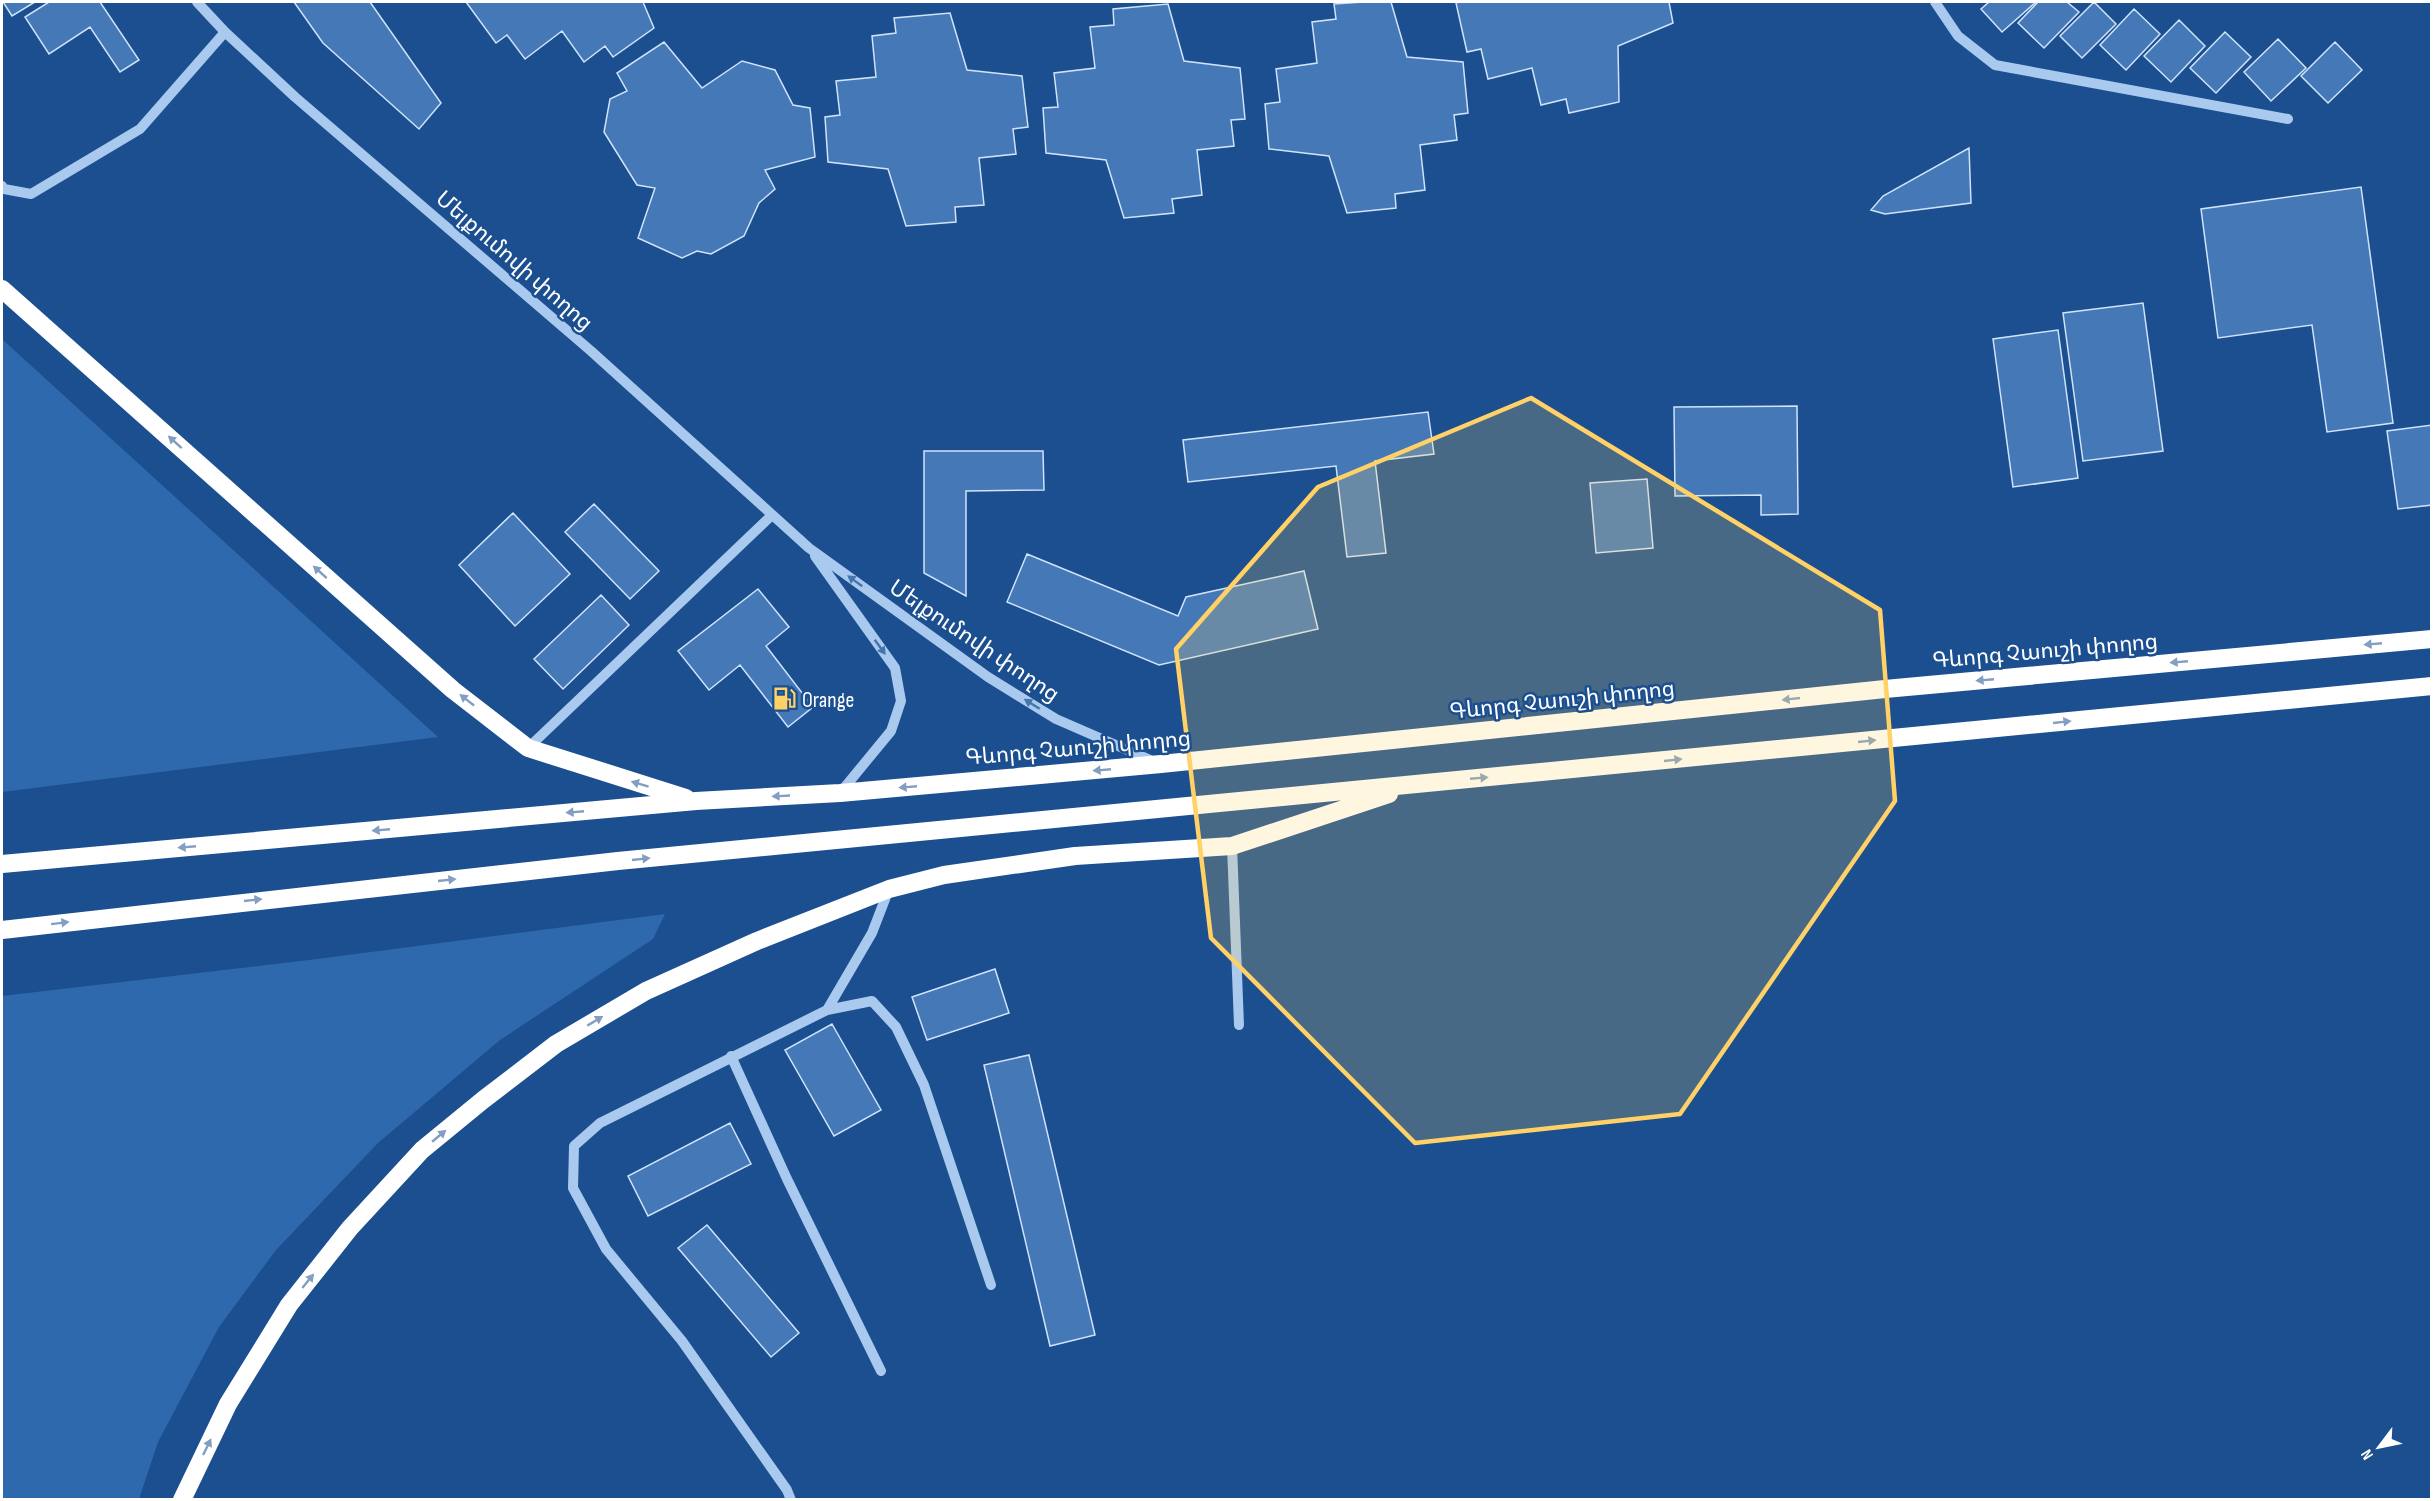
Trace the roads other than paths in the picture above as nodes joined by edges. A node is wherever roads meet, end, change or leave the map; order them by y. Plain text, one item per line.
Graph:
1 (197, 2) edge
2 (1935, 2) edge
3 (225, 32) junction
4 (2288, 119) dead end
5 (2, 186) edge
6 (2, 289) edge
7 (771, 516) junction
8 (809, 548) junction
9 (2432, 639) edge
10 (2432, 686) edge
11 (528, 748) junction
12 (1161, 764) junction
13 (1421, 784) junction
14 (840, 793) junction
15 (696, 801) junction
16 (1232, 846) junction
17 (2, 864) edge
18 (889, 889) junction
19 (2, 930) edge
20 (827, 1010) junction
21 (1239, 1025) dead end
22 (731, 1056) junction
23 (992, 1285) dead end
24 (881, 1371) dead end
25 (182, 1500) edge
26 (791, 1500) edge

1 - 3 street, Մելքումովի փողոց
2 - 4 street
3 - 5 street
3 - 7 street, Մելքումովի փողոց
11 -> 6 highway
7 - 8 street, Մելքումովի փողոց
7 - 11 street
12 -> 8 street, Մելքումովի փողոց
8 -> 14 street, Մելքումովի փողոց
9 -> 12 highway, Գևորգ Չաուշի փողոց
13 -> 10 highway
15 -> 11 highway
12 -> 14 highway, Գևորգ Չաուշի փողոց
13 - 16 highway
19 -> 13 highway
14 -> 15 highway, Գևորգ Չաուշի փողոց
15 -> 17 highway, Գևորգ Չաուշի փողոց
16 - 18 highway
16 - 21 street
18 - 20 street
25 -> 18 highway
20 - 22 street
20 - 23 street
22 - 24 street
22 - 26 street

